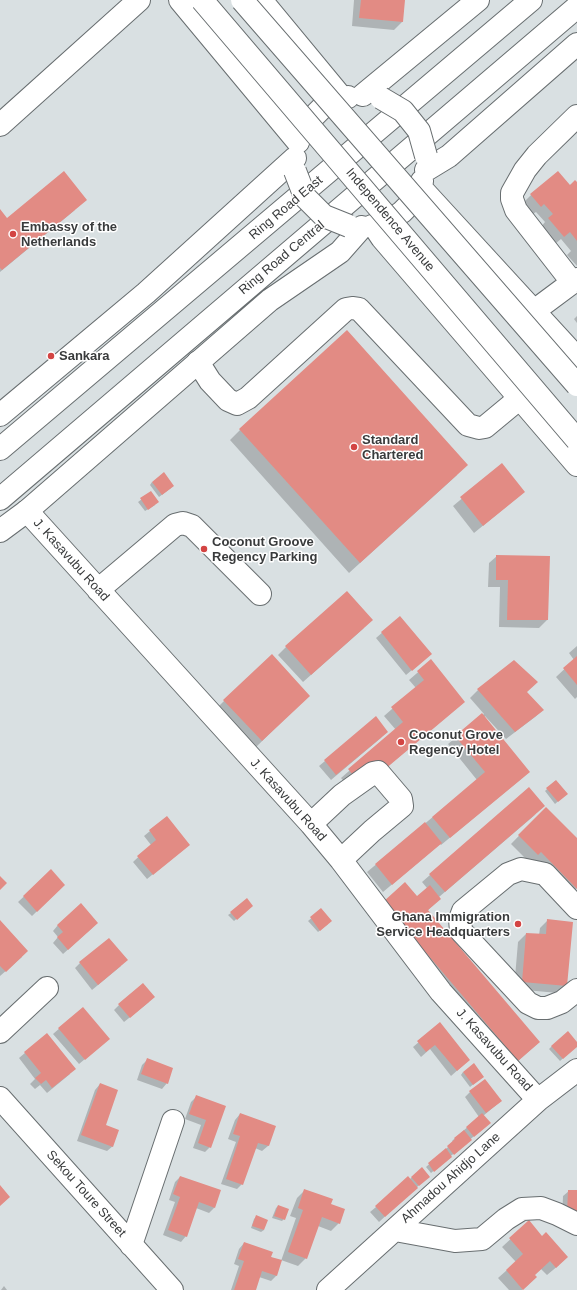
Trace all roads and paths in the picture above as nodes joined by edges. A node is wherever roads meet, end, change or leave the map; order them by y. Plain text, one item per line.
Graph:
1 (139, 0) edge
2 (180, 0) edge
3 (202, 0) edge
4 (242, 0) edge
5 (261, 0) edge
6 (478, 0) edge
7 (531, 0) edge
8 (570, 12) edge
9 (577, 44) edge
10 (362, 97) junction
11 (577, 116) edge
12 (0, 125) edge
13 (296, 157) junction
14 (424, 171) junction
15 (362, 227) junction
16 (575, 281) edge
17 (534, 311) junction
18 (577, 358) edge
19 (198, 362) junction
20 (577, 385) edge
21 (520, 398) junction
22 (0, 415) edge
23 (577, 440) edge
24 (0, 449) edge
25 (577, 465) edge
26 (0, 499) edge
27 (27, 511) junction
28 (0, 531) edge
29 (98, 590) junction
30 (260, 594) dead end
31 (311, 824) junction
32 (340, 860) junction
33 (577, 908) edge
34 (47, 988) dead end
35 (577, 990) edge
36 (0, 1032) edge
37 (577, 1070) edge
38 (0, 1098) edge
39 (538, 1100) junction
40 (173, 1121) dead end
41 (577, 1224) edge
42 (394, 1230) junction
43 (131, 1244) junction
44 (172, 1290) edge
45 (328, 1290) edge

1 - 12 main road
2 - 13 main road
3 - 23 main road, Independence Avenue, bridge
4 - 20 main road, bridge
5 - 10 main road
6 - 10 main road
7 - 24 main road, Ring Road East
8 - 26 main road, Ring Road Central
9 - 14 main road
10 - 13 main road
10 - 14 main road, bridge
11 - 16 main road
13 - 15 main road, bridge
13 - 22 main road
14 - 15 main road
14 - 17 main road
15 - 19 main road, Ring Road Central
15 - 21 main road, Independence Avenue
16 - 17 main road
17 - 18 main road
19 - 21 main road
19 - 27 main road, Ring Road Central
21 - 25 main road, Independence Avenue
27 - 28 main road, Ring Road Central
27 - 29 main road, J. Kasavubu Road
29 - 30 main road
29 - 31 main road, J. Kasavubu Road
31 - 32 main road, J. Kasavubu Road
31 - 32 main road
32 - 39 main road, J. Kasavubu Road
33 - 35 main road
34 - 36 main road
37 - 39 main road, Ahmadou Ahidjo Lane
38 - 43 main road, Sekou Toure Street
39 - 42 main road, Ahmadou Ahidjo Lane
40 - 43 main road
41 - 42 main road
42 - 45 main road, Ahmadou Ahidjo Lane
43 - 44 main road, Sekou Toure Street

